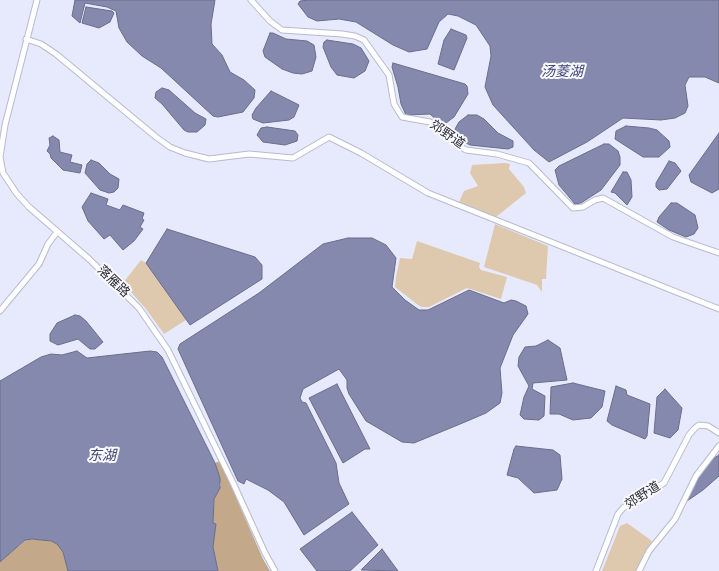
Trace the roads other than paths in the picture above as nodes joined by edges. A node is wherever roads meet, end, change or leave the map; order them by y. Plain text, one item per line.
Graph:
1 (38, 0) edge
2 (251, 0) edge
3 (26, 39) junction
4 (0, 120) edge
5 (5, 125) junction
6 (57, 232) junction
7 (719, 253) edge
8 (719, 309) edge
9 (0, 311) edge
10 (719, 433) edge
11 (719, 446) edge
12 (275, 571) edge
13 (596, 571) edge
14 (639, 571) edge

1 - 3 street, 落雁路
2 - 7 street, 郊野道
3 - 5 street, 落雁路
3 - 8 street
4 - 5 street
5 - 6 street, 落雁路
6 - 9 street
6 - 12 street, 落雁路
10 - 13 street, 郊野道
11 - 14 street

